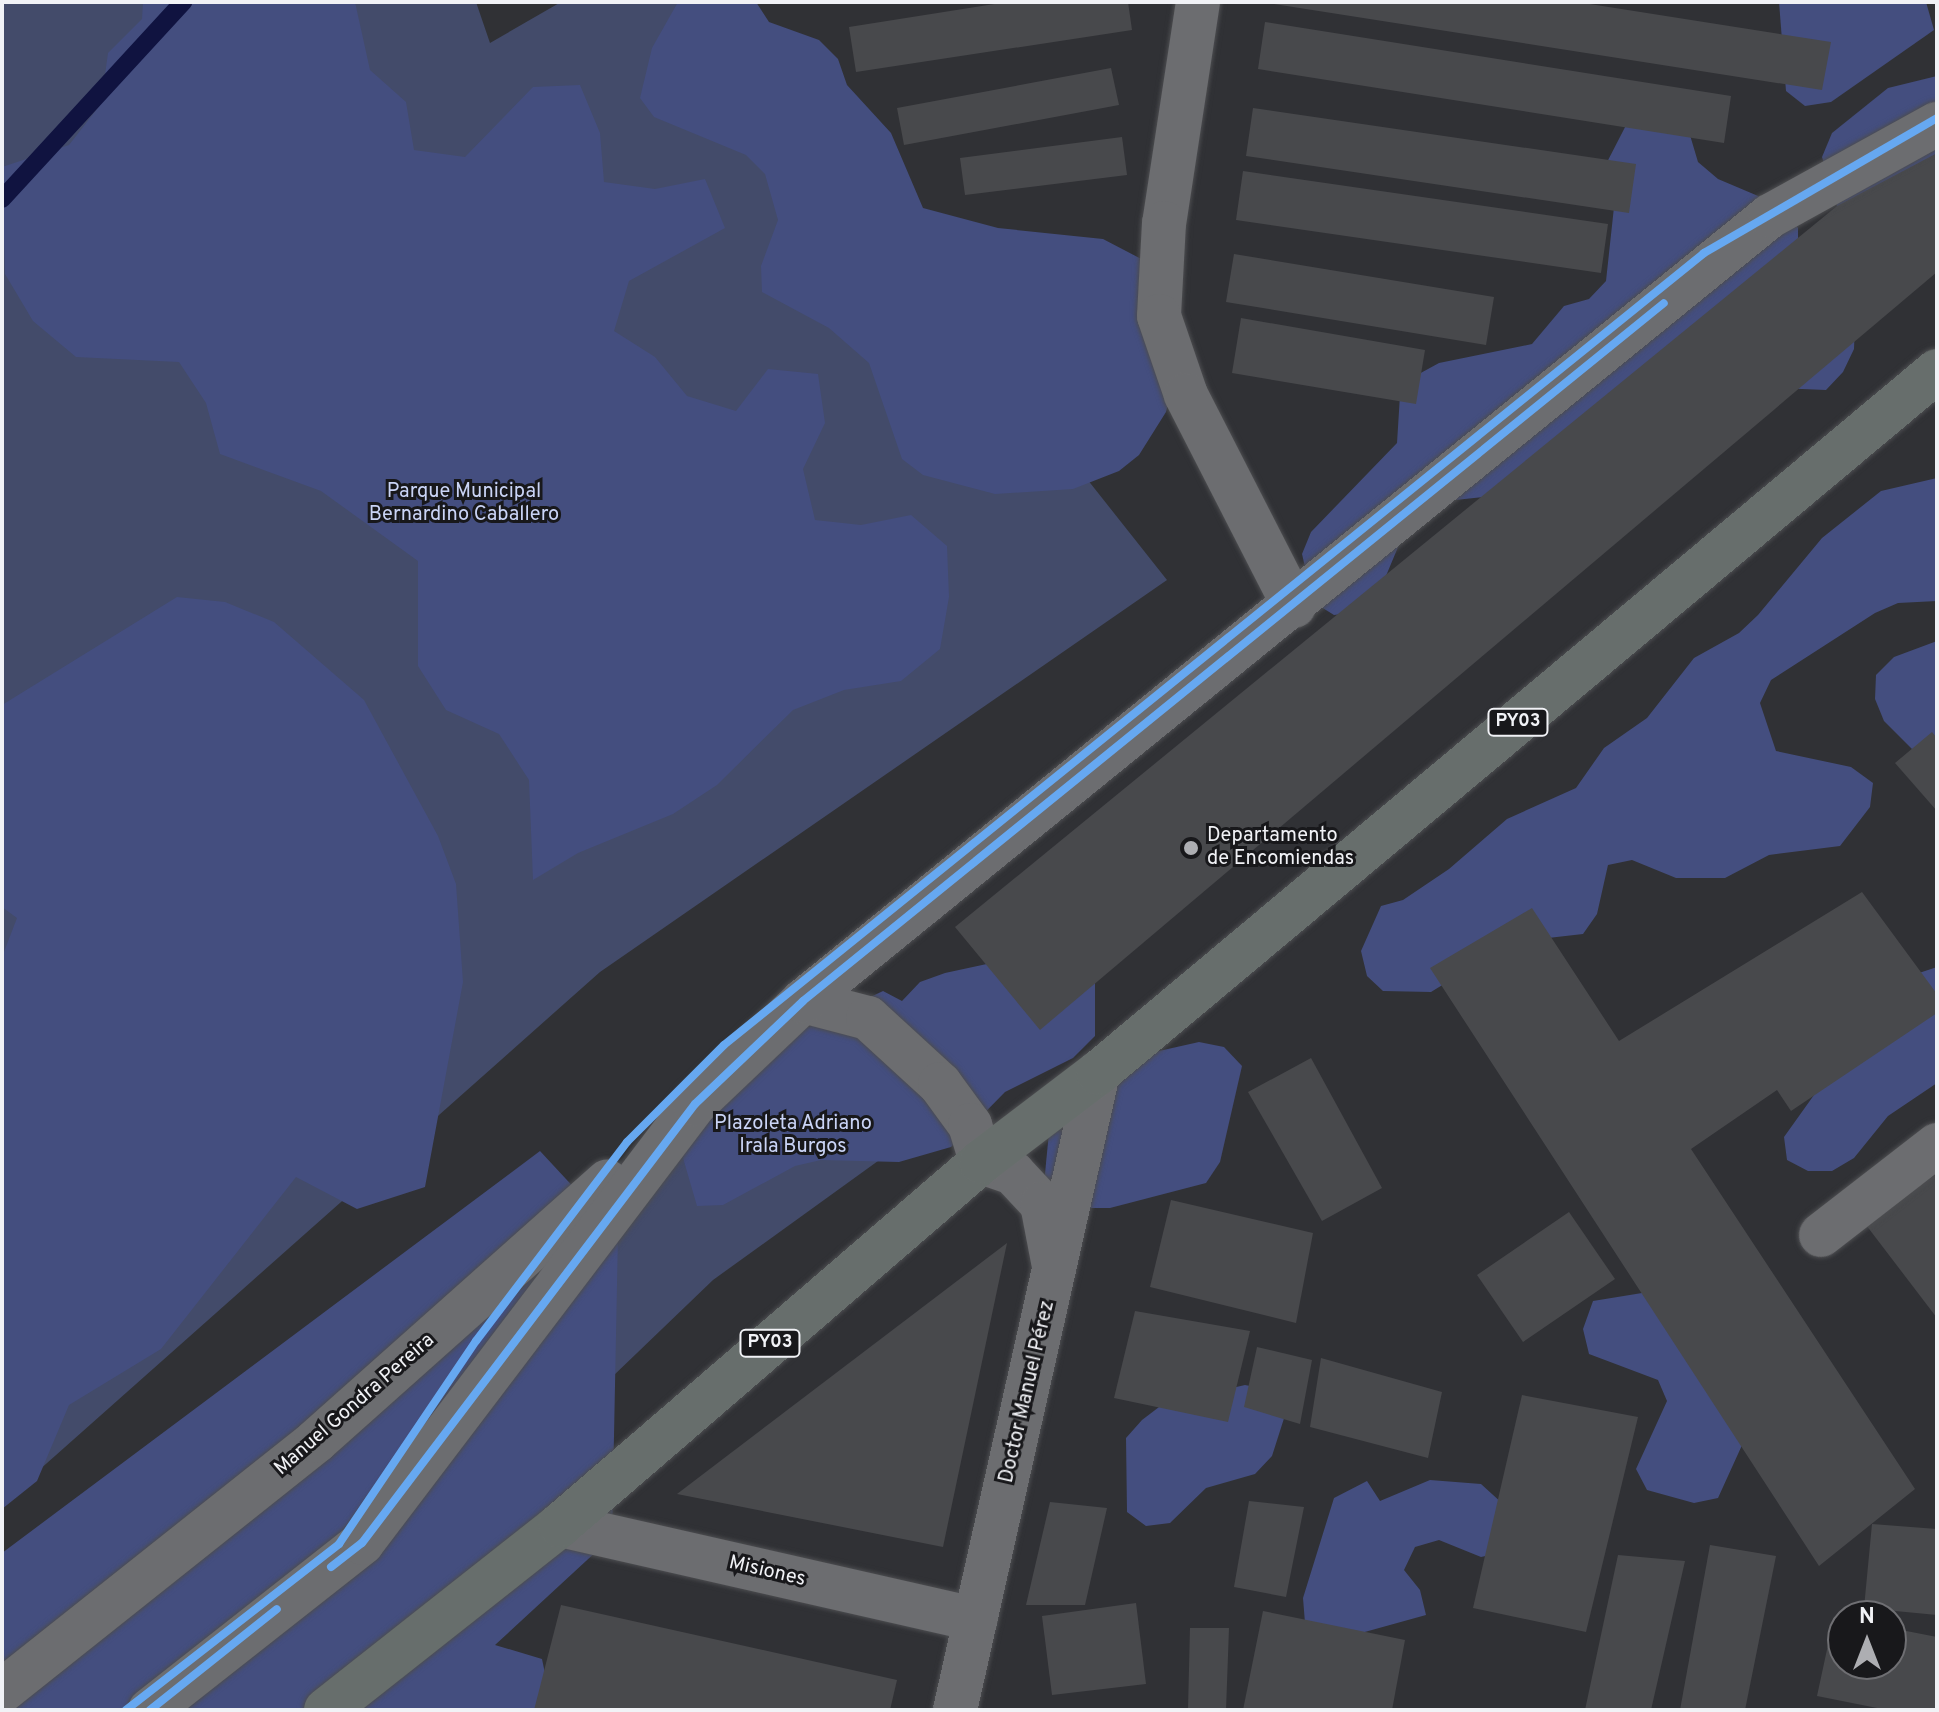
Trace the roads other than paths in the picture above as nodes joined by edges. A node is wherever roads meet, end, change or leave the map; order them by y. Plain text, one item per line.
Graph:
1 (1198, 2) edge
2 (1937, 124) edge
3 (1937, 371) edge
4 (1294, 606) junction
5 (803, 1001) junction
6 (1098, 1073) junction
7 (695, 1104) junction
8 (1937, 1145) edge
9 (981, 1162) junction
10 (1821, 1235) dead end
11 (1055, 1275) junction
12 (560, 1525) junction
13 (975, 1619) junction
14 (2, 1691) edge
15 (150, 1710) edge
16 (326, 1710) edge
17 (955, 1710) edge

1 - 4 street
2 - 4 street
3 - 6 highway, PY03
4 - 5 street
5 - 7 street
5 - 9 street
6 - 9 highway, PY03
6 - 11 street, Doctor Manuel Pérez
7 - 14 street, Manuel Gondra Pereira
7 - 15 street
8 - 10 street
9 - 11 street
9 - 12 highway, PY03
11 - 13 street, Doctor Manuel Pérez
12 - 13 street, Misiones
12 - 16 highway, PY03
13 - 17 street, Doctor Manuel Pérez

